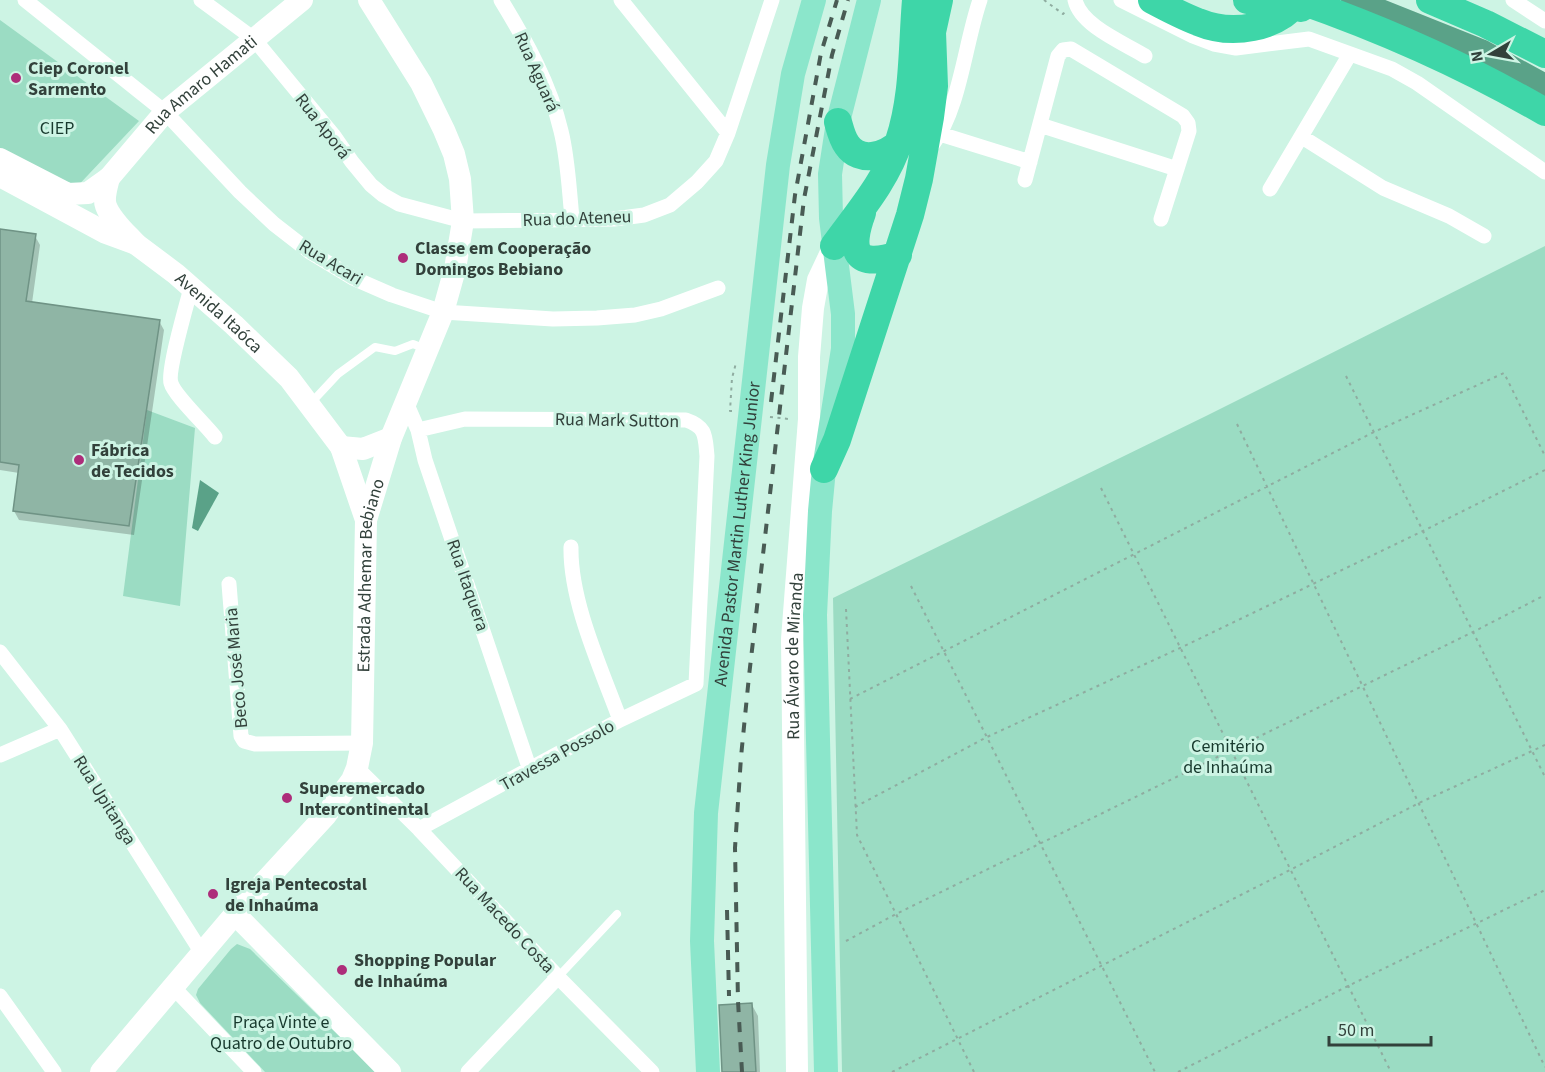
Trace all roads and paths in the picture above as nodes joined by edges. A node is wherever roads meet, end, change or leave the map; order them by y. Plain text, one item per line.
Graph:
1 (26, 0) edge
2 (201, 0) edge
3 (302, 0) edge
4 (356, 0) edge
5 (501, 0) edge
6 (621, 0) edge
7 (814, 0) edge
8 (869, 0) edge
9 (939, 0) edge
10 (959, 0) edge
11 (980, 0) edge
12 (1044, 0) edge
13 (1121, 0) edge
14 (1152, 0) edge
15 (1247, 0) edge
16 (1299, 0) edge
17 (1430, 0) edge
18 (1483, 0) edge
19 (1513, 0) edge
20 (1072, 3) edge
21 (767, 4) edge
22 (916, 5) edge
23 (374, 9) edge
24 (1330, 11) junction
25 (1545, 21) edge
26 (254, 39) junction
27 (1545, 43) edge
28 (1350, 54) junction
29 (1545, 54) edge
30 (1145, 56) dead end
31 (934, 86) junction
32 (165, 112) junction
33 (1545, 112) edge
34 (838, 122) junction
35 (1040, 125) junction
36 (728, 133) junction
37 (1302, 137) junction
38 (899, 143) junction
39 (932, 145) junction
40 (0, 159) edge
41 (1030, 162) junction
42 (1177, 169) junction
43 (1545, 172) edge
44 (0, 176) edge
45 (109, 178) junction
46 (1025, 180) dead end
47 (1270, 189) dead end
48 (866, 203) junction
49 (572, 218) junction
50 (1161, 219) dead end
51 (463, 222) junction
52 (1484, 236) dead end
53 (136, 244) junction
54 (834, 246) junction
55 (898, 255) junction
56 (191, 288) junction
57 (718, 288) dead end
58 (443, 312) junction
59 (427, 349) junction
60 (737, 357) dead end
61 (1346, 376) dead end
62 (405, 400) junction
63 (309, 405) junction
64 (730, 411) dead end
65 (1237, 424) dead end
66 (418, 430) junction
67 (1374, 432) junction
68 (215, 437) dead end
69 (391, 438) junction
70 (341, 447) junction
71 (422, 447) junction
72 (1545, 456) edge
73 (824, 470) junction
74 (1545, 470) edge
75 (1268, 488) junction
76 (1101, 489) dead end
77 (366, 520) junction
78 (1423, 531) junction
79 (571, 547) dead end
80 (1133, 554) junction
81 (1313, 583) junction
82 (229, 584) dead end
83 (912, 586) dead end
84 (1545, 595) edge
85 (846, 609) dead end
86 (1473, 632) junction
87 (1180, 648) junction
88 (944, 651) junction
89 (0, 652) edge
90 (696, 684) joint
91 (1363, 686) junction
92 (850, 699) junction
93 (620, 720) junction
94 (60, 729) junction
95 (987, 737) junction
96 (362, 743) junction
97 (1545, 745) edge
98 (1231, 750) junction
99 (1532, 750) junction
100 (0, 755) edge
101 (357, 768) junction
102 (530, 770) junction
103 (1545, 777) edge
104 (1419, 803) junction
105 (855, 807) junction
106 (419, 829) junction
107 (1041, 844) junction
108 (1290, 870) junction
109 (1545, 890) edge
110 (235, 914) junction
111 (617, 914) dead end
112 (896, 914) junction
113 (1476, 923) junction
114 (846, 941) dead end
115 (202, 953) junction
116 (1102, 966) junction
117 (558, 977) junction
118 (1348, 986) junction
119 (174, 988) junction
120 (0, 996) edge
121 (957, 1038) junction
122 (1545, 1067) edge
123 (54, 1072) edge
124 (102, 1072) edge
125 (254, 1072) edge
126 (390, 1072) edge
127 (468, 1072) edge
128 (652, 1072) edge
129 (708, 1072) edge
130 (797, 1072) edge
131 (826, 1072) edge
132 (892, 1072) edge
133 (974, 1072) edge
134 (1155, 1072) edge
135 (1178, 1072) edge
136 (1391, 1072) edge

1 - 32 street, Rua Acari
2 - 26 street, Rua Aporá
3 - 26 main road, Rua Amaro Hamati
4 - 23 main road, Estrada Adhemar Bebiano
5 - 49 street, Rua Aguará
6 - 36 street
7 - 129 main road, Avenida Pastor Martin Luther King Junior
8 - 34 main road
9 - 31 highway
10 - 31 highway
11 - 39 street
12 - 20 path
13 - 28 street
14 - 16 highway
15 - 24 highway
16 - 24 highway
17 - 29 highway
18 - 27 highway
19 - 25 street
20 - 30 street
21 - 36 street, Rua do Ateneu
22 - 38 highway
23 - 51 main road, Estrada Adhemar Bebiano
24 - 33 highway
26 - 32 main road, Rua Amaro Hamati
26 - 51 street, Rua Aporá
28 - 37 street
28 - 43 street
31 - 39 highway
32 - 45 main road, Rua Amaro Hamati
32 - 58 street, Rua Acari
34 - 38 highway
34 - 54 main road
35 - 41 street
35 - 42 street
35 - 42 street
36 - 49 street, Rua do Ateneu
37 - 47 street
37 - 52 street
38 - 48 highway
39 - 41 street
39 - 55 highway
40 - 45 main road
41 - 46 street
42 - 50 street
44 - 53 main road, Avenida Itaóca
45 - 53 main road
48 - 54 highway
48 - 55 highway
49 - 51 street, Rua do Ateneu
51 - 58 main road, Estrada Adhemar Bebiano
53 - 56 main road, Avenida Itaóca
54 - 73 main road
54 - 130 main road, Rua Álvaro de Miranda
55 - 73 highway
56 - 63 main road, Avenida Itaóca
56 - 68 street
57 - 58 street, Rua Acari
58 - 59 main road, Estrada Adhemar Bebiano
59 - 62 main road, Estrada Adhemar Bebiano
59 - 63 lane
60 - 64 path
61 - 67 path
62 - 66 street, Rua Itaquera
62 - 69 main road, Estrada Adhemar Bebiano
63 - 70 main road, Avenida Itaóca
65 - 75 path
66 - 71 street, Rua Itaquera
66 - 90 street, Rua Mark Sutton
67 - 72 path
67 - 75 path
67 - 78 path
69 - 70 main road
69 - 71 street
69 - 77 main road, Estrada Adhemar Bebiano
70 - 77 main road, Avenida Itaóca
71 - 102 street, Rua Itaquera
73 - 131 main road
74 - 78 path
75 - 80 path
75 - 81 path
76 - 80 path
77 - 96 main road, Estrada Adhemar Bebiano
78 - 81 path
78 - 86 path
79 - 93 street
80 - 87 path
80 - 88 path
81 - 87 path
81 - 91 path
82 - 96 street, Beco José Maria
83 - 88 path
84 - 86 path
85 - 92 path
86 - 91 path
86 - 99 path
87 - 95 path
87 - 98 path
88 - 92 path
88 - 95 path
89 - 94 street, Rua Upitanga
90 - 93 street, Travessa Possolo
91 - 98 path
91 - 104 path
92 - 105 path
93 - 102 street, Travessa Possolo
94 - 100 street
94 - 115 street, Rua Upitanga
95 - 105 path
95 - 107 path
96 - 101 main road, Estrada Adhemar Bebiano
97 - 99 path
98 - 107 path
98 - 108 path
99 - 103 path
99 - 104 path
101 - 106 street, Rua Macedo Costa
101 - 110 main road, Estrada Adhemar Bebiano
102 - 106 street, Travessa Possolo
104 - 108 path
104 - 113 path
105 - 112 path
106 - 117 street, Rua Macedo Costa
107 - 112 path
107 - 116 path
108 - 116 path
108 - 118 path
109 - 113 path
110 - 115 main road, Estrada Adhemar Bebiano
110 - 126 main road
111 - 117 lane
112 - 114 path
112 - 121 path
113 - 118 path
113 - 122 path
115 - 119 main road, Estrada Adhemar Bebiano
116 - 121 path
116 - 134 path
117 - 127 street
117 - 128 street, Rua Macedo Costa
118 - 135 path
118 - 136 path
119 - 124 main road, Estrada Adhemar Bebiano
119 - 125 street
120 - 123 street
121 - 132 path
121 - 133 path

